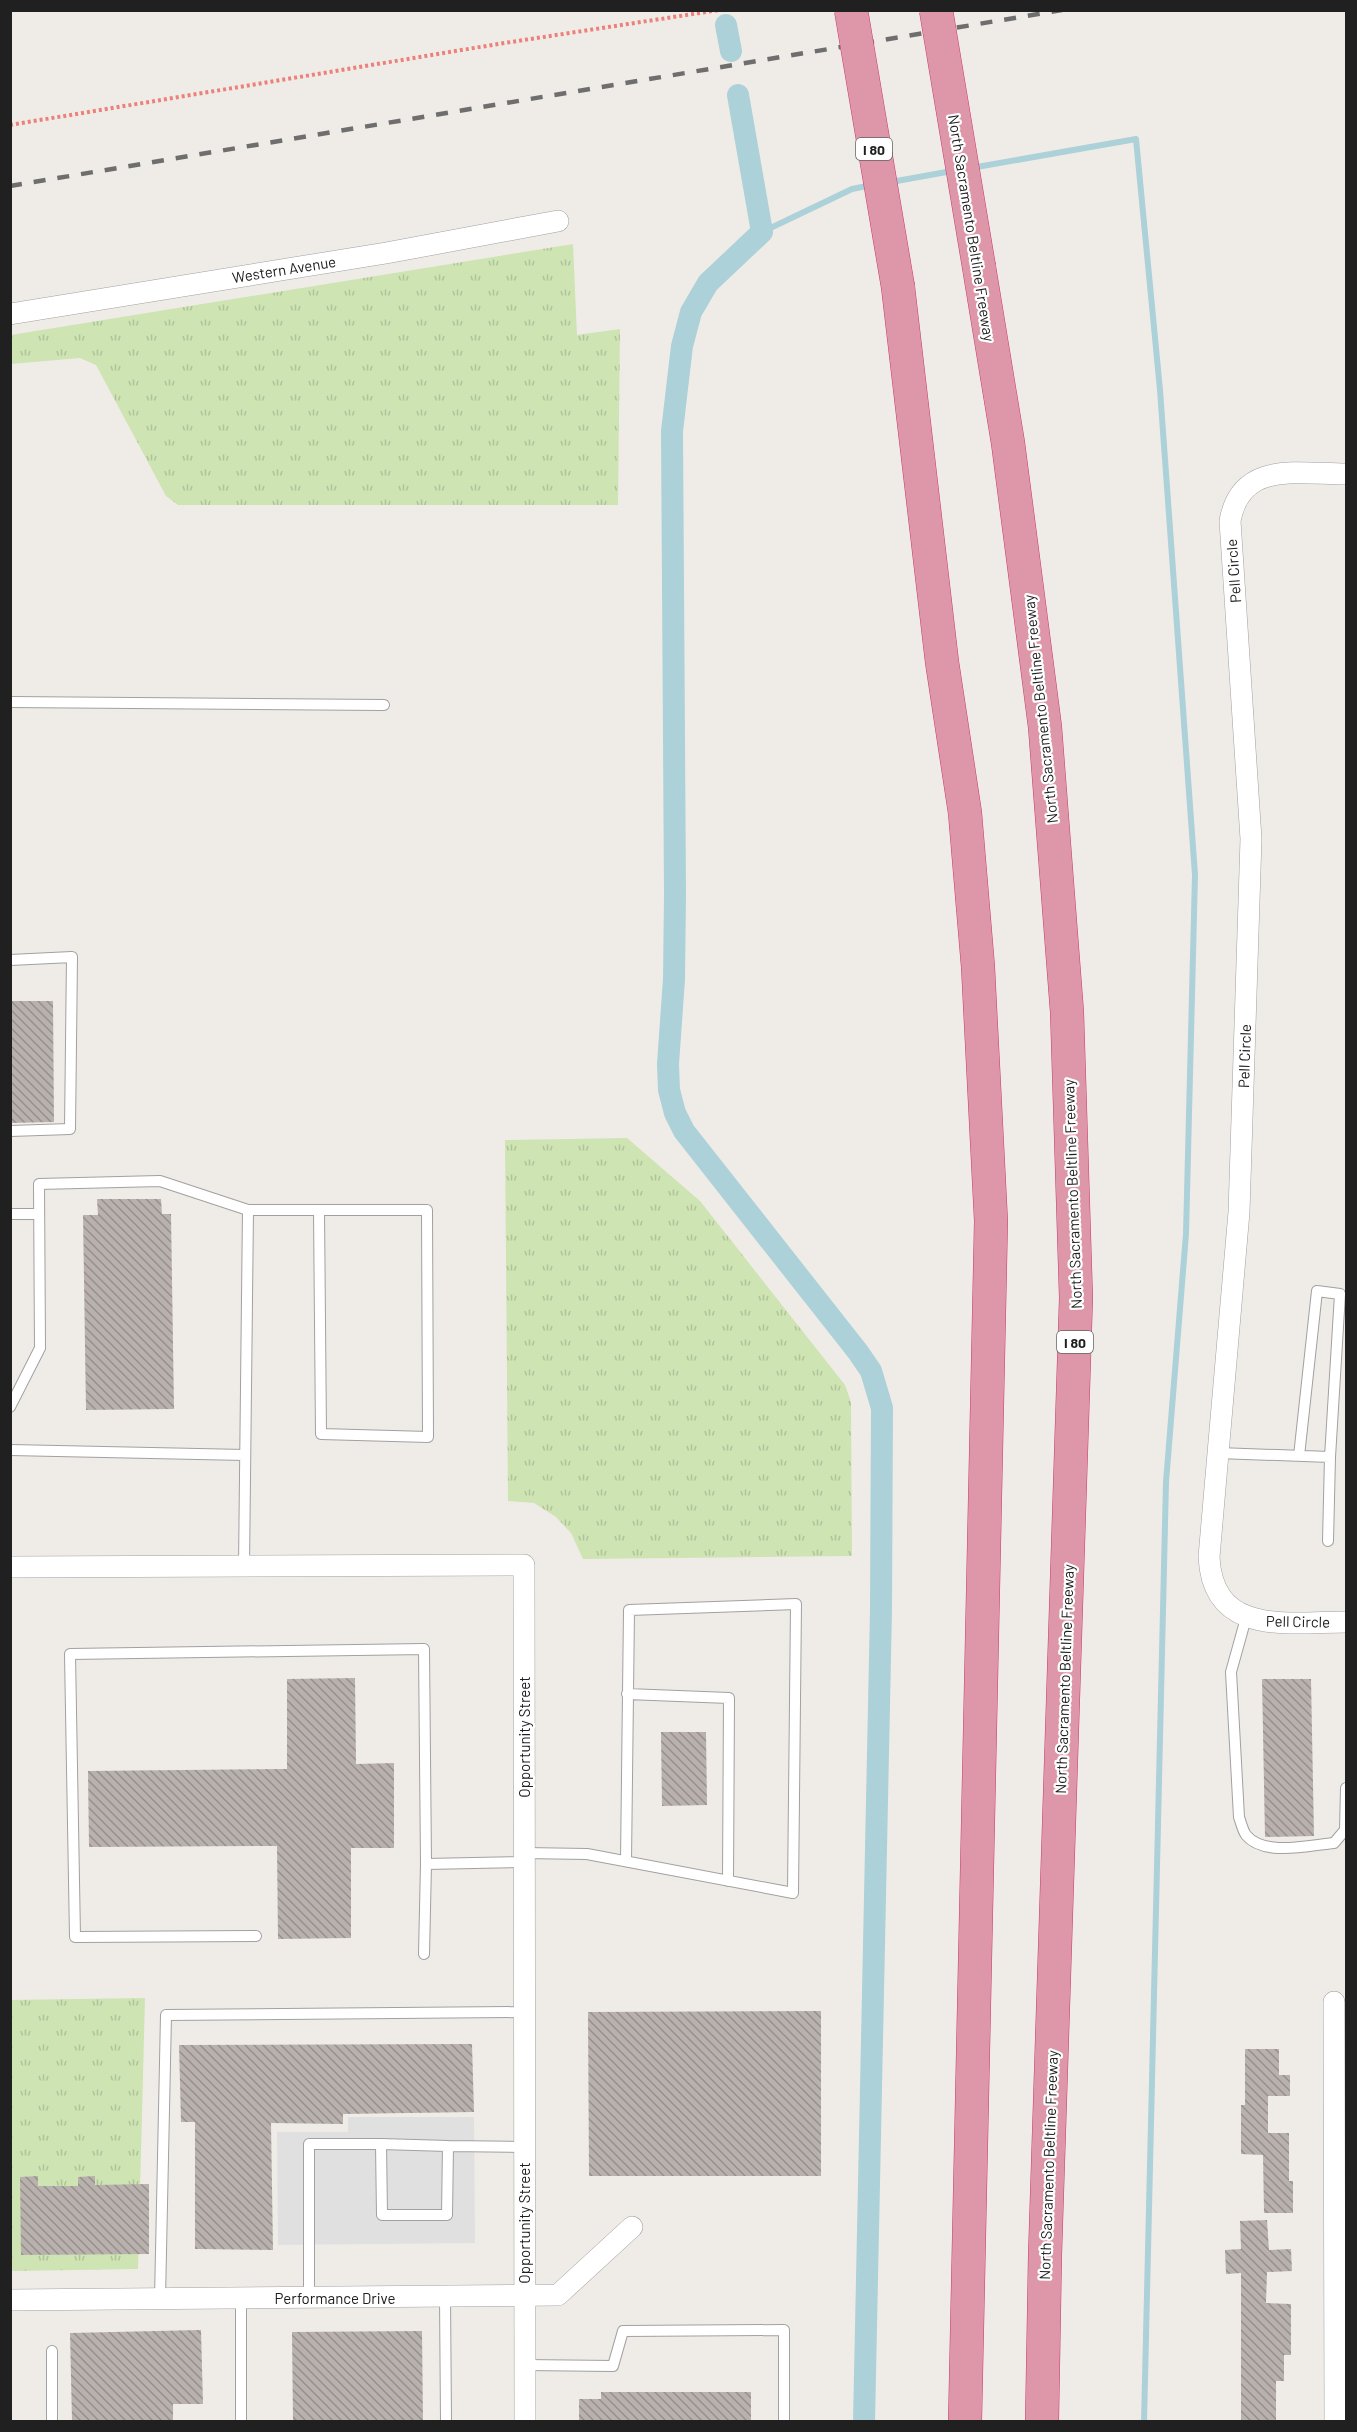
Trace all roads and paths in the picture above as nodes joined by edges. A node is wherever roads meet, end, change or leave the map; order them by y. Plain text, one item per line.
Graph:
1 (719, 10) edge
2 (851, 10) edge
3 (936, 10) edge
4 (10, 125) edge
5 (558, 221) dead end
6 (10, 314) edge
7 (1347, 474) edge
8 (10, 702) edge
9 (384, 705) dead end
10 (10, 960) edge
11 (10, 1131) edge
12 (248, 1210) junction
13 (319, 1210) junction
14 (10, 1214) edge
15 (39, 1214) junction
16 (10, 1407) edge
17 (10, 1450) edge
18 (1218, 1453) junction
19 (245, 1455) junction
20 (1299, 1456) junction
21 (1330, 1457) junction
22 (1328, 1541) dead end
23 (244, 1566) junction
24 (10, 1567) edge
25 (1246, 1618) junction
26 (1347, 1622) edge
27 (627, 1694) junction
28 (1347, 1788) edge
29 (524, 1858) junction
30 (626, 1861) junction
31 (426, 1864) junction
32 (728, 1881) junction
33 (256, 1936) dead end
34 (424, 1954) dead end
35 (1334, 2002) dead end
36 (524, 2012) junction
37 (381, 2144) junction
38 (448, 2146) junction
39 (524, 2147) junction
40 (1341, 2188) edge
41 (632, 2227) dead end
42 (445, 2297) junction
43 (524, 2297) junction
44 (309, 2298) junction
45 (160, 2299) junction
46 (241, 2299) junction
47 (10, 2300) edge
48 (52, 2351) dead end
49 (525, 2365) junction
50 (52, 2421) edge
51 (242, 2421) edge
52 (446, 2421) edge
53 (525, 2421) edge
54 (784, 2421) edge
55 (965, 2421) edge
56 (1042, 2421) edge
57 (1335, 2421) edge

1 - 4 path
2 - 55 highway, I 80, bridge
3 - 56 highway, North Sacramento Beltline Freeway / I 80, bridge
5 - 6 street, Western Avenue
7 - 18 street, Pell Circle
8 - 9 lane
10 - 11 lane
12 - 13 lane
12 - 15 lane
12 - 19 lane
13 - 13 lane
14 - 15 lane
15 - 16 lane
17 - 19 lane
18 - 20 lane
18 - 25 street, Pell Circle
19 - 23 lane
20 - 21 lane
20 - 21 lane
21 - 22 lane
23 - 24 street, Opportunity Street
23 - 29 street, Opportunity Street
25 - 26 street, Pell Circle
25 - 28 lane
27 - 30 lane
27 - 32 lane
27 - 32 lane
29 - 30 lane
29 - 31 lane
29 - 36 street, Opportunity Street
30 - 32 lane
31 - 33 lane
31 - 34 lane
35 - 40 street
36 - 39 street, Opportunity Street
36 - 45 lane
37 - 38 lane
37 - 38 lane
37 - 44 lane
38 - 39 lane
39 - 43 street, Opportunity Street
40 - 57 street
41 - 43 street, Performance Drive
42 - 43 street, Performance Drive
42 - 44 street, Performance Drive
42 - 52 lane
43 - 49 street, Opportunity Street
44 - 46 street, Performance Drive
45 - 46 street, Performance Drive
45 - 47 street, Performance Drive
46 - 51 lane
48 - 50 lane
49 - 53 street, Opportunity Street
49 - 54 lane

